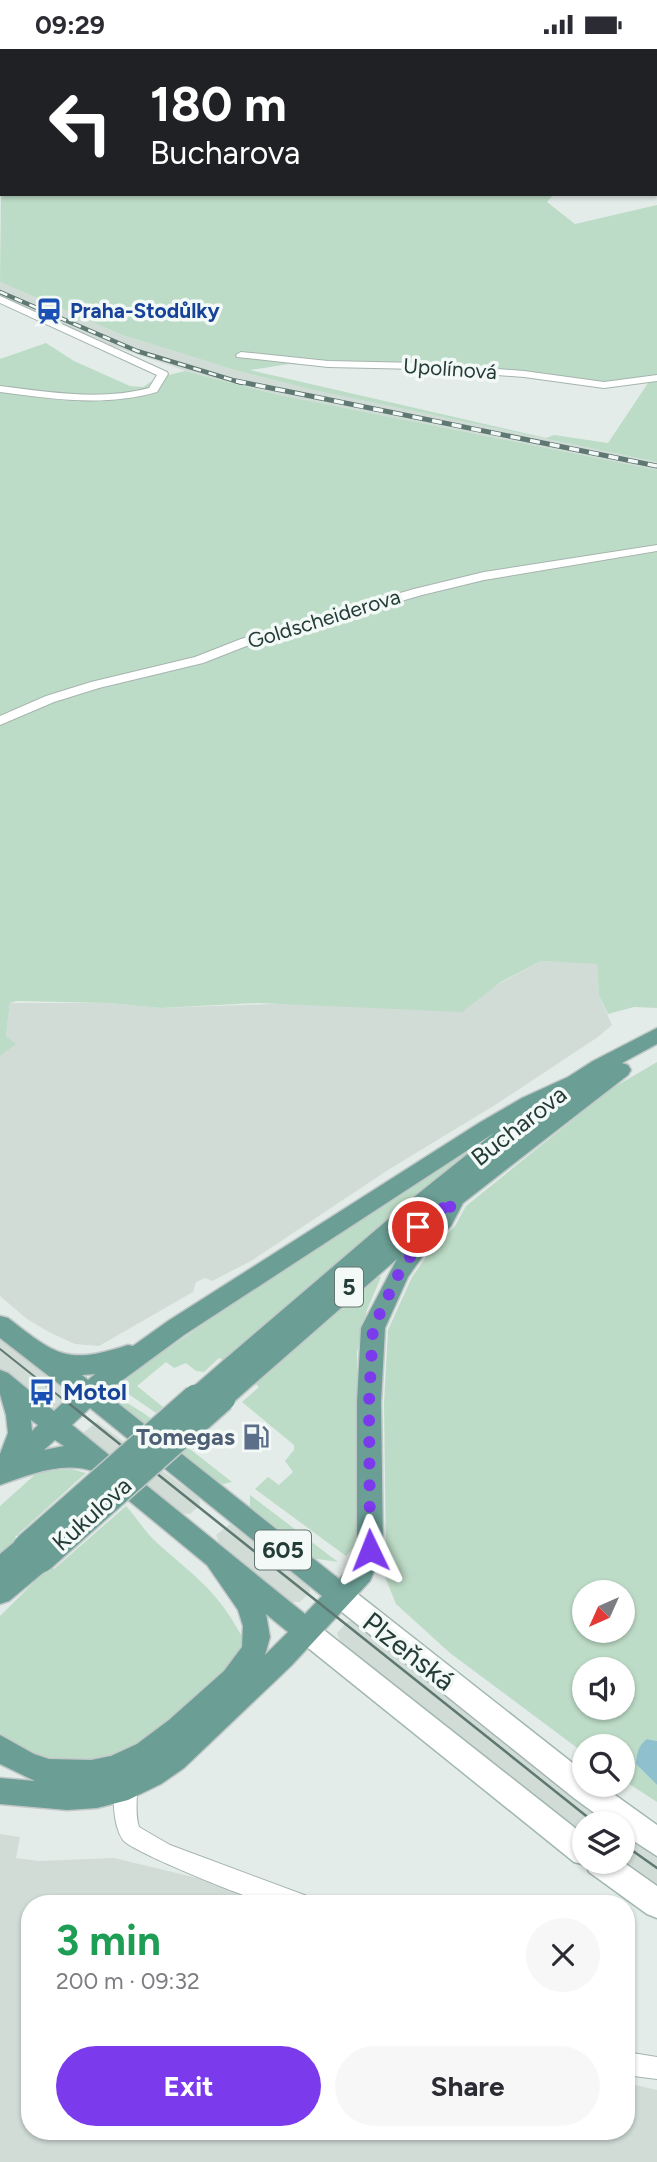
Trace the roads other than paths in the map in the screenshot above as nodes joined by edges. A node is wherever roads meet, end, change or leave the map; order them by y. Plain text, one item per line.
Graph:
1 (0, 299) edge
2 (241, 355) dead end
3 (657, 378) edge
4 (0, 389) edge
5 (657, 548) edge
6 (0, 721) edge
7 (654, 1041) edge
8 (574, 1083) junction
9 (454, 1200) junction
10 (0, 1325) edge
11 (176, 1328) junction
12 (40, 1356) junction
13 (239, 1372) junction
14 (5, 1384) edge
15 (89, 1394) junction
16 (54, 1425) junction
17 (109, 1468) junction
18 (0, 1475) edge
19 (216, 1557) junction
20 (6, 1581) edge
21 (341, 1596) junction
22 (0, 1602) edge
23 (306, 1630) junction
24 (0, 1748) edge
25 (126, 1777) junction
26 (0, 1791) edge
27 (572, 1842) edge
28 (657, 1842) edge
29 (616, 1874) edge
30 (275, 1895) edge
31 (657, 1904) edge
32 (635, 2064) edge
33 (657, 2068) edge

1 - 4 street
2 - 3 street, Upolínová
5 - 6 street, Goldscheiderova
7 - 8 main road, Bucharova / 5
7 - 9 main road, Bucharova / 5
8 - 11 main road
8 - 13 main road, Bucharova / 5
9 - 13 main road, Bucharova / 5
9 - 21 main road
10 - 12 main road, Plzeňská / 605
11 - 12 main road
11 - 15 main road
12 - 15 main road, Plzeňská / 605
13 - 20 main road, Kukulova / 5, bridge
14 - 16 main road, Plzeňská / 605
14 - 18 main road
15 - 16 main road
15 - 21 main road, Plzeňská / 605
16 - 17 main road, Plzeňská / 605
16 - 18 main road
17 - 18 main road
17 - 19 main road, Plzeňská / 605
19 - 23 main road, Plzeňská / 605
19 - 25 main road
20 - 22 main road, Kukulova
21 - 23 main road
21 - 28 main road, Plzeňská / 605
23 - 25 main road
23 - 27 main road, Plzeňská / 605
24 - 25 main road
25 - 26 main road
25 - 30 street
29 - 31 main road
32 - 33 street

